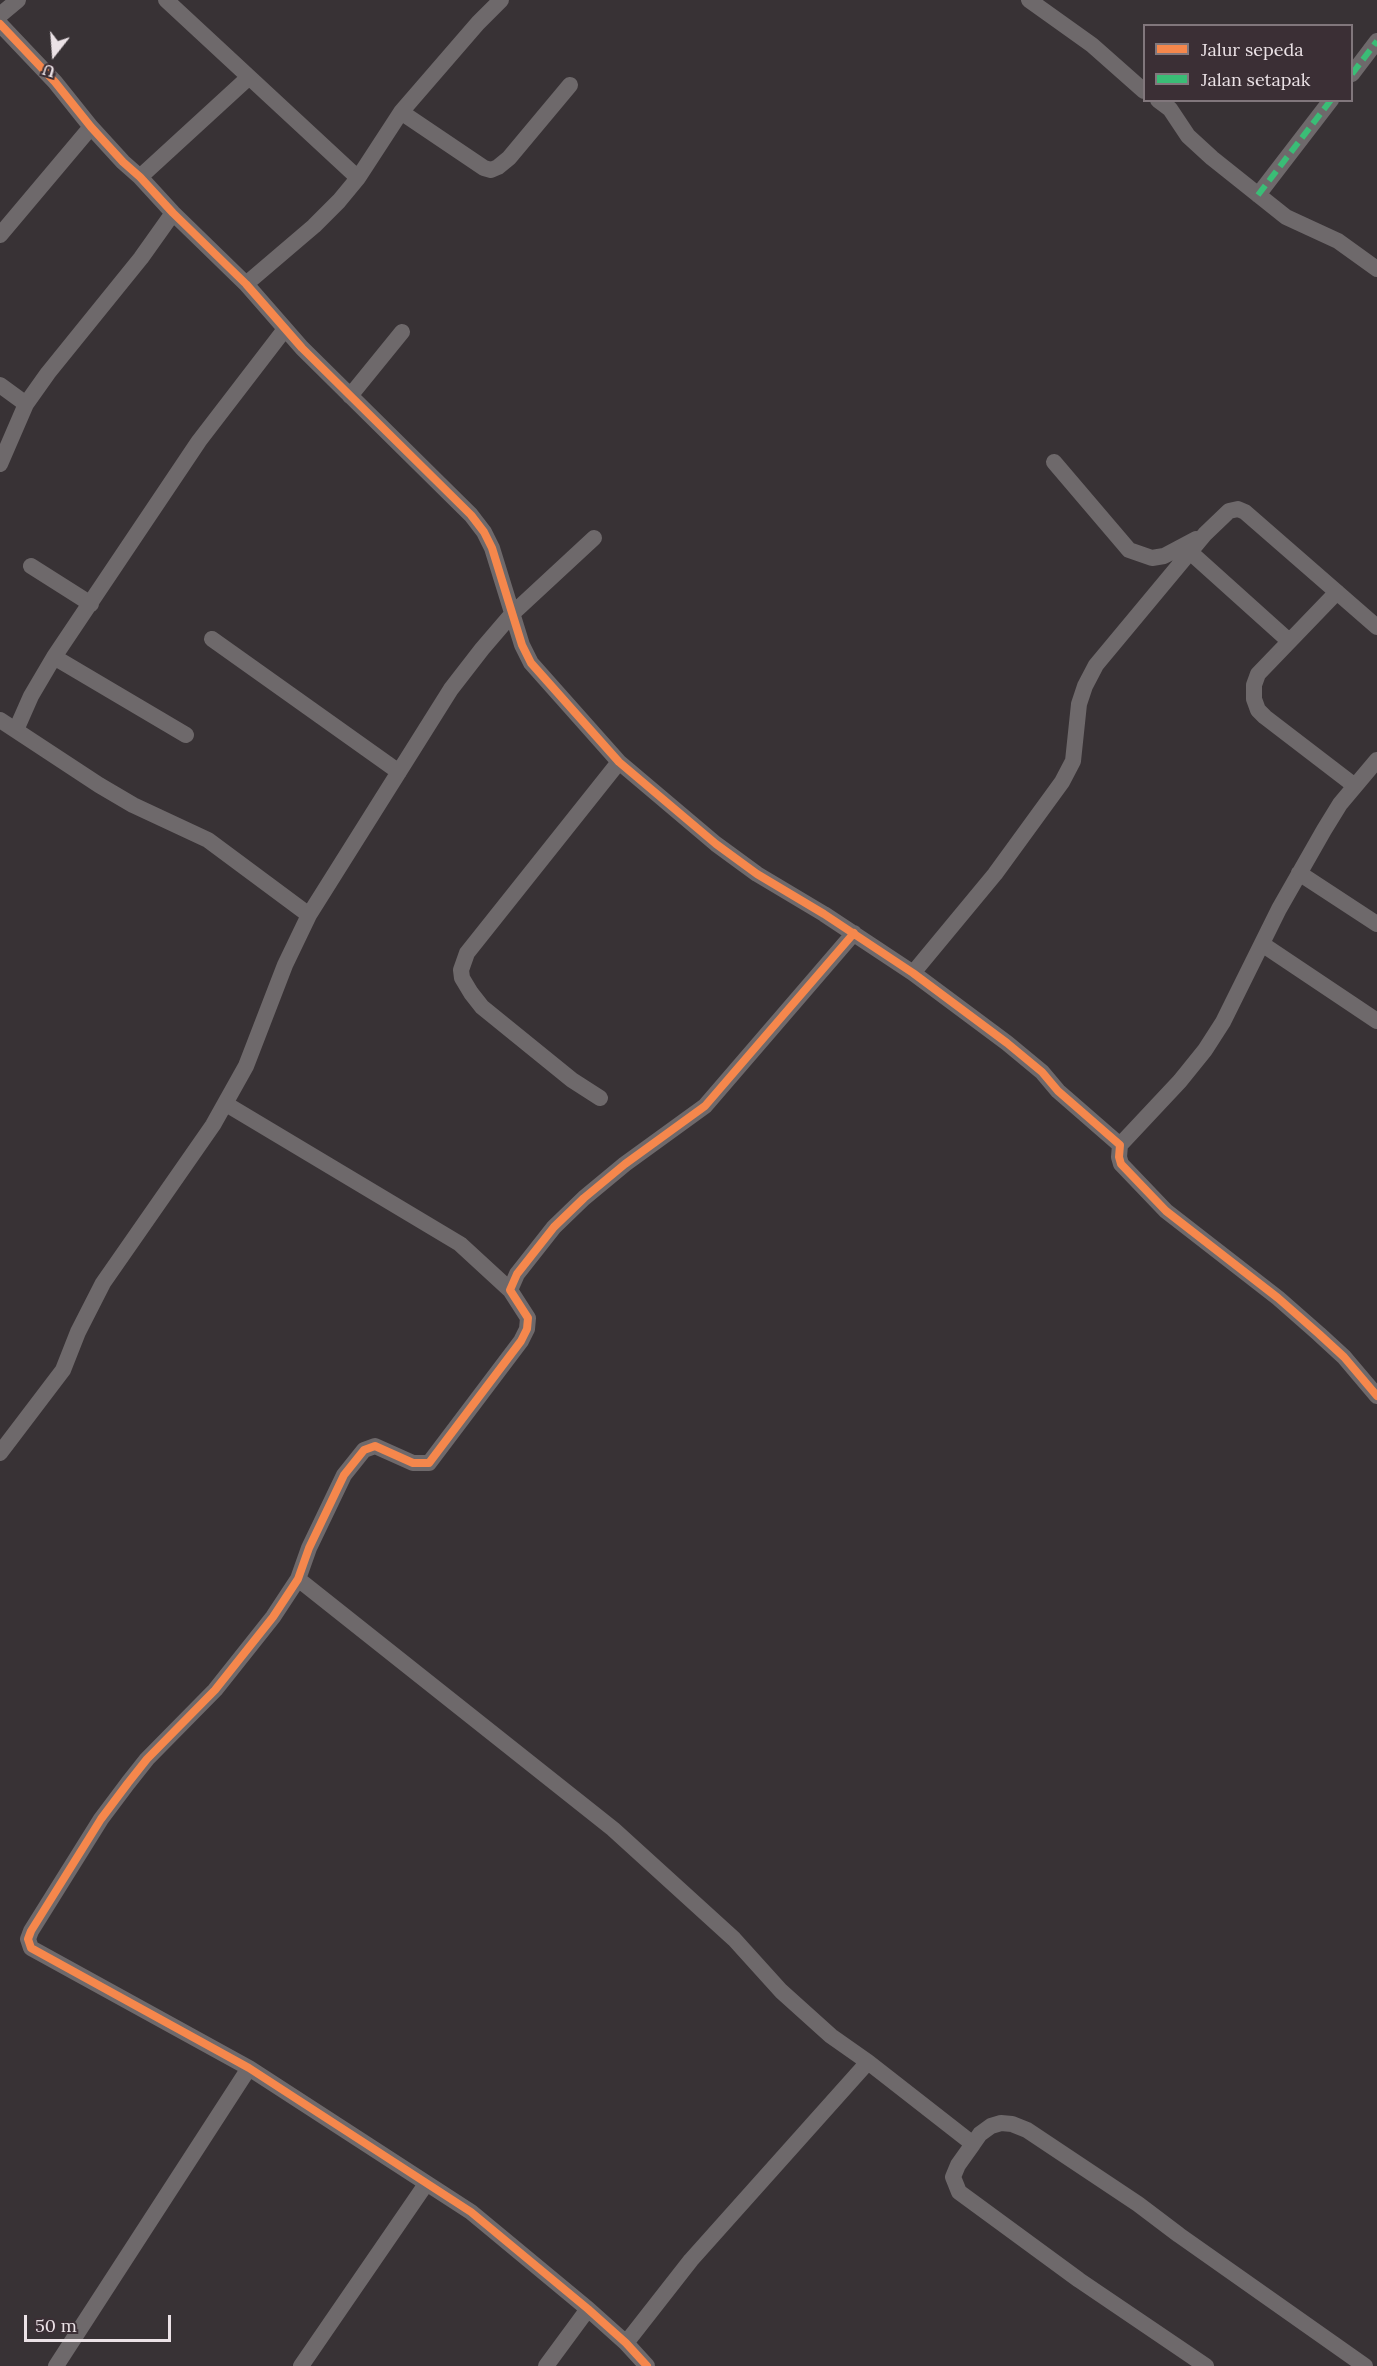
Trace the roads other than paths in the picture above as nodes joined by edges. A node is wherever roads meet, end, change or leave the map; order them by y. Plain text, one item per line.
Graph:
1 (18, 0) edge
2 (166, 0) edge
3 (501, 0) edge
4 (1029, 0) edge
5 (0, 15) edge
6 (0, 24) edge
7 (1377, 41) edge
8 (1353, 73) edge
9 (248, 78) junction
10 (570, 85) dead end
11 (1143, 90) edge
12 (1161, 102) edge
13 (1329, 102) edge
14 (401, 112) junction
15 (91, 127) junction
16 (140, 177) junction
17 (358, 178) junction
18 (1258, 195) junction
19 (172, 213) junction
20 (0, 233) edge
21 (1377, 269) edge
22 (246, 284) junction
23 (285, 329) junction
24 (402, 332) dead end
25 (0, 385) edge
26 (350, 396) junction
27 (26, 404) junction
28 (1054, 462) dead end
29 (0, 464) edge
30 (1205, 534) junction
31 (594, 538) dead end
32 (1190, 552) junction
33 (31, 566) dead end
34 (1337, 592) junction
35 (91, 604) junction
36 (512, 615) junction
37 (1377, 627) edge
38 (212, 639) dead end
39 (1289, 641) junction
40 (54, 657) junction
41 (0, 720) edge
42 (16, 730) junction
43 (186, 735) dead end
44 (619, 762) junction
45 (1374, 771) edge
46 (399, 772) junction
47 (1355, 786) junction
48 (1299, 873) junction
49 (309, 915) junction
50 (1377, 924) edge
51 (854, 933) junction
52 (1262, 944) junction
53 (913, 973) junction
54 (1377, 1021) edge
55 (600, 1098) dead end
56 (226, 1104) junction
57 (1120, 1145) junction
58 (510, 1290) junction
59 (1377, 1396) edge
60 (0, 1453) edge
61 (298, 1579) junction
62 (868, 2062) junction
63 (249, 2068) junction
64 (973, 2144) junction
65 (426, 2184) junction
66 (588, 2309) junction
67 (626, 2343) junction
68 (56, 2366) edge
69 (301, 2366) edge
70 (546, 2366) edge
71 (647, 2366) edge
72 (1206, 2366) edge
73 (1365, 2366) edge

1 - 5 street
2 - 9 street
3 - 14 street
4 - 11 street
6 - 15 street
7 - 8 street
9 - 16 street
9 - 17 street
10 - 14 street
12 - 18 street
13 - 18 street
14 - 17 street
15 - 16 street
15 - 20 street
16 - 19 street
17 - 22 street
18 - 21 street
19 - 22 street
19 - 27 street
22 - 23 street
23 - 26 street
23 - 35 street
24 - 26 street
25 - 27 street
26 - 36 street
27 - 29 street
28 - 30 street
30 - 32 street
30 - 34 street
31 - 36 street
32 - 39 street
32 - 53 street
33 - 35 street
34 - 37 street
34 - 39 street
35 - 40 street
36 - 44 street
36 - 46 street
38 - 46 street
39 - 47 street
40 - 42 street
40 - 43 street
41 - 42 street
42 - 49 street
44 - 51 street
44 - 55 street
45 - 47 street
46 - 49 street
47 - 48 street
48 - 50 street
48 - 52 street
49 - 56 street
51 - 53 street
51 - 58 street
52 - 54 street
52 - 57 street
53 - 57 street
56 - 58 street
56 - 60 street
57 - 59 street
58 - 61 street
61 - 62 street
61 - 63 street
62 - 64 street
62 - 67 street
63 - 65 street
63 - 68 street
64 - 72 street
64 - 73 street
65 - 66 street
65 - 69 street
66 - 67 street
66 - 70 street
67 - 71 street

